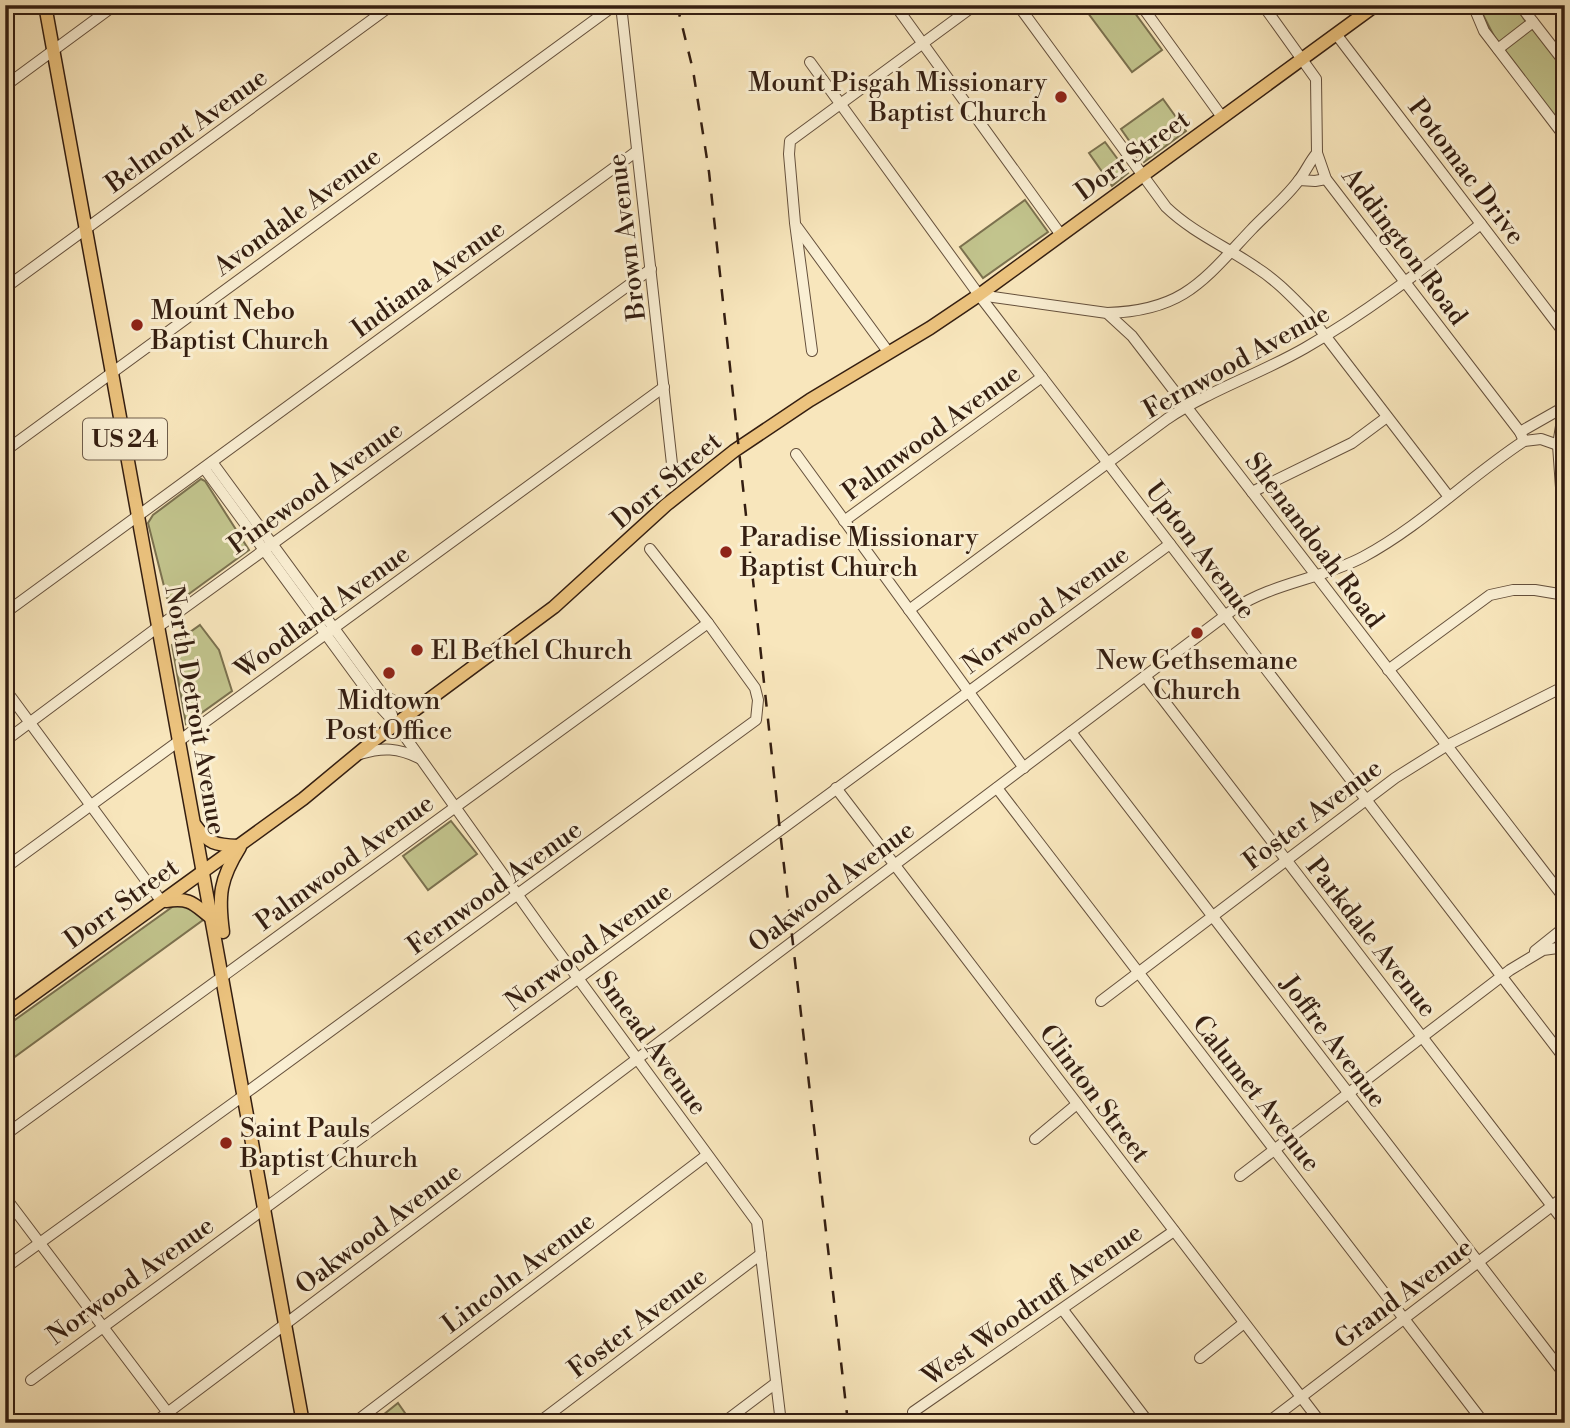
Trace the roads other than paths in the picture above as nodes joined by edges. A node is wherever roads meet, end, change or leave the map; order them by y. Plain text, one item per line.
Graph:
1 (45, 5) edge
2 (115, 5) edge
3 (391, 5) edge
4 (615, 5) edge
5 (621, 5) edge
6 (895, 5) edge
7 (975, 5) edge
8 (1018, 5) edge
9 (1141, 5) edge
10 (1263, 5) edge
11 (1376, 5) edge
12 (1465, 5) edge
13 (1473, 5) edge
14 (1520, 5) edge
15 (1533, 22) junction
16 (1484, 31) junction
17 (1336, 34) junction
18 (923, 43) junction
19 (54, 50) junction
20 (1498, 50) junction
21 (1302, 59) junction
22 (810, 62) dead end
23 (1565, 63) edge
24 (5, 86) edge
25 (840, 104) junction
26 (1222, 117) junction
27 (1565, 137) edge
28 (637, 151) junction
29 (1317, 153) junction
30 (1142, 176) junction
31 (1326, 179) junction
32 (1299, 180) junction
33 (795, 223) junction
34 (1481, 224) junction
35 (86, 228) junction
36 (1061, 235) junction
37 (1230, 252) junction
38 (651, 269) junction
39 (1406, 281) junction
40 (5, 288) edge
41 (979, 295) junction
42 (1107, 313) junction
43 (1561, 319) edge
44 (1565, 334) edge
45 (1326, 336) junction
46 (812, 351) dead end
47 (889, 352) junction
48 (113, 371) junction
49 (1042, 377) junction
50 (664, 387) junction
51 (1564, 404) edge
52 (1185, 407) junction
53 (1387, 417) junction
54 (1522, 436) junction
55 (1559, 445) junction
56 (5, 451) edge
57 (796, 454) dead end
58 (672, 464) dead end
59 (1108, 464) junction
60 (208, 465) junction
61 (1252, 492) junction
62 (1449, 497) junction
63 (138, 516) junction
64 (845, 521) junction
65 (1170, 544) junction
66 (1565, 544) edge
67 (268, 547) junction
68 (650, 549) dead end
69 (1317, 577) junction
70 (1565, 595) edge
71 (909, 610) junction
72 (5, 613) edge
73 (1225, 616) junction
74 (708, 622) junction
75 (158, 627) junction
76 (330, 631) junction
77 (1388, 670) junction
78 (1145, 676) junction
79 (1565, 686) edge
80 (5, 689) edge
81 (968, 691) junction
82 (383, 695) junction
83 (427, 701) junction
84 (30, 723) junction
85 (396, 724) junction
86 (1071, 732) junction
87 (5, 741) edge
88 (180, 741) junction
89 (1446, 746) junction
90 (356, 755) junction
91 (420, 759) junction
92 (1024, 768) junction
93 (836, 788) junction
94 (997, 788) junction
95 (1366, 800) junction
96 (91, 806) junction
97 (455, 807) junction
98 (194, 823) junction
99 (241, 844) junction
100 (1286, 860) junction
101 (894, 865) junction
102 (5, 868) edge
103 (203, 873) junction
104 (518, 895) junction
105 (1565, 899) edge
106 (162, 902) junction
107 (1213, 916) junction
108 (213, 919) junction
109 (1565, 927) edge
110 (1565, 947) edge
111 (1510, 970) junction
112 (1139, 973) junction
113 (222, 974) junction
114 (1501, 977) junction
115 (579, 979) junction
116 (1101, 1001) dead end
117 (5, 1015) edge
118 (1422, 1037) junction
119 (638, 1059) junction
120 (1565, 1059) edge
121 (1348, 1094) junction
122 (243, 1096) junction
123 (1077, 1104) junction
124 (5, 1135) edge
125 (1035, 1139) dead end
126 (1274, 1150) junction
127 (708, 1155) junction
128 (1240, 1176) dead end
129 (1565, 1196) edge
130 (5, 1197) edge
131 (1551, 1206) junction
132 (264, 1208) junction
133 (1565, 1223) edge
134 (1174, 1231) junction
135 (40, 1243) junction
136 (761, 1254) junction
137 (1479, 1263) junction
138 (5, 1268) edge
139 (1063, 1310) junction
140 (1404, 1319) junction
141 (1244, 1323) junction
142 (102, 1325) junction
143 (285, 1325) junction
144 (1200, 1358) dead end
145 (1565, 1375) edge
146 (31, 1380) dead end
147 (776, 1382) junction
148 (1301, 1396) junction
149 (168, 1413) junction
150 (155, 1423) edge
151 (303, 1423) edge
152 (354, 1423) edge
153 (538, 1423) edge
154 (723, 1423) edge
155 (780, 1423) edge
156 (921, 1423) edge
157 (1149, 1423) edge
158 (1267, 1423) edge
159 (1321, 1423) edge
160 (1484, 1423) edge

1 - 19 main road, North Detroit Avenue / US 24
2 - 19 street
3 - 35 street, Belmont Avenue
4 - 48 street, Avondale Avenue
5 - 28 street, Brown Avenue
6 - 18 street
7 - 18 street
8 - 30 street
9 - 26 street
10 - 21 street, Addington Road
11 - 17 main road, Dorr Street
12 - 16 street
13 - 16 street
14 - 15 street
15 - 20 street
15 - 23 street
16 - 20 street
17 - 21 main road, Dorr Street
17 - 34 street, Potomac Drive
18 - 25 street
18 - 36 street
19 - 24 street
19 - 35 main road, North Detroit Avenue / US 24
20 - 27 street
21 - 26 main road, Dorr Street
21 - 29 street, Addington Road
22 - 25 street, Upton Avenue
25 - 33 street
25 - 41 street, Upton Avenue
26 - 30 main road, Dorr Street
28 - 38 street, Brown Avenue
28 - 60 street, Indiana Avenue
29 - 31 street, Addington Road
29 - 32 street
30 - 36 main road, Dorr Street
30 - 37 street
31 - 32 street
31 - 39 street, Addington Road
32 - 37 street
33 - 46 street
33 - 47 street
34 - 39 street, Fernwood Avenue
34 - 43 street, Potomac Drive
35 - 40 street, Belmont Avenue
35 - 48 main road, North Detroit Avenue / US 24
36 - 41 main road, Dorr Street
37 - 42 street
37 - 45 street
38 - 50 street, Brown Avenue
38 - 67 street, Pinewood Avenue
39 - 45 street, Fernwood Avenue
39 - 54 street, Addington Road
41 - 42 street
41 - 47 main road, Dorr Street
41 - 49 street, Upton Avenue
42 - 52 street, Shenandoah Road
43 - 44 street, Potomac Drive
45 - 52 street, Fernwood Avenue
45 - 53 street
47 - 83 main road, Dorr Street
48 - 56 street, Avondale Avenue
48 - 63 main road, North Detroit Avenue / US 24
49 - 59 street, Upton Avenue
49 - 64 street, Palmwood Avenue
50 - 58 street, Brown Avenue
50 - 76 street, Woodland Avenue
51 - 54 street, Oakwood Avenue
51 - 55 street
52 - 59 street, Fernwood Avenue
52 - 61 street, Shenandoah Road
53 - 61 street
53 - 62 street
54 - 55 street
54 - 62 street, Oakwood Avenue
55 - 66 street
57 - 64 street
59 - 65 street, Upton Avenue
59 - 71 street, Fernwood Avenue
60 - 63 street, Indiana Avenue
60 - 67 street, Smead Avenue
61 - 69 street, Shenandoah Road
62 - 69 street, Oakwood Avenue
63 - 72 street, Indiana Avenue
63 - 75 main road, North Detroit Avenue / US 24
64 - 71 street
65 - 73 street, Upton Avenue
65 - 81 street, Norwood Avenue
67 - 75 street, Pinewood Avenue
67 - 76 street, Smead Avenue
68 - 74 street
69 - 73 street, Oakwood Avenue
69 - 77 street, Shenandoah Road
70 - 77 street
71 - 81 street
73 - 78 street, Oakwood Avenue
73 - 95 street, Upton Avenue
74 - 97 street, Palmwood Avenue
74 - 104 street, Fernwood Avenue
75 - 84 street, Pinewood Avenue
75 - 88 main road, North Detroit Avenue / US 24
76 - 82 street, Smead Avenue
76 - 85 street, Smead Avenue
76 - 88 street, Woodland Avenue
77 - 89 street, Shenandoah Road
78 - 86 street, Oakwood Avenue
78 - 100 street, Parkdale Avenue
79 - 89 street, Foster Avenue
80 - 84 street
81 - 92 street
81 - 93 street, Norwood Avenue
82 - 83 street
82 - 85 street, Smead Avenue
83 - 85 main road, Dorr Street
84 - 87 street, Pinewood Avenue
84 - 96 street
85 - 90 main road, Dorr Street
85 - 91 street, Smead Avenue
86 - 92 street, Oakwood Avenue
86 - 107 street, Joffre Avenue
88 - 96 street, Woodland Avenue
88 - 98 main road, North Detroit Avenue / US 24
89 - 95 street, Foster Avenue
89 - 105 street, Shenandoah Road
90 - 91 street
90 - 99 main road, Dorr Street
91 - 97 street, Smead Avenue
92 - 94 street, Oakwood Avenue
93 - 101 street, Clinton Street
93 - 115 street, Norwood Avenue
94 - 101 street, Oakwood Avenue
94 - 112 street, Calumet Avenue
95 - 100 street, Foster Avenue
95 - 114 street, Upton Avenue
96 - 102 street, Woodland Avenue
96 - 106 street
97 - 104 street, Smead Avenue
97 - 113 street, Palmwood Avenue
98 - 99 main road
98 - 103 main road, North Detroit Avenue / US 24
99 - 103 main road, Dorr Street
99 - 113 main road
100 - 107 street, Foster Avenue
100 - 118 street, Parkdale Avenue
101 - 119 street, Oakwood Avenue
101 - 123 street, Clinton Street
103 - 106 main road, Dorr Street
103 - 108 main road, North Detroit Avenue / US 24
104 - 115 street, Smead Avenue
104 - 122 street, Fernwood Avenue
106 - 108 main road
106 - 117 main road, Dorr Street
107 - 112 street, Foster Avenue
107 - 121 street, Joffre Avenue
108 - 113 main road, North Detroit Avenue / US 24
109 - 111 street
110 - 111 street
111 - 114 street
112 - 116 street, Foster Avenue
112 - 126 street, Calumet Avenue
113 - 122 main road, North Detroit Avenue / US 24
113 - 124 street, Palmwood Avenue
114 - 118 street
114 - 120 street, Upton Avenue
115 - 119 street, Smead Avenue
115 - 132 street, Norwood Avenue
118 - 121 street
118 - 131 street, Parkdale Avenue
119 - 127 street, Smead Avenue
119 - 143 street, Oakwood Avenue
121 - 126 street
121 - 137 street, Joffre Avenue
122 - 132 main road, North Detroit Avenue / US 24
122 - 135 street, Fernwood Avenue
123 - 125 street
123 - 134 street, Clinton Street
126 - 128 street
126 - 140 street, Calumet Avenue
127 - 136 street, Smead Avenue
127 - 152 street, Lincoln Avenue
129 - 131 street, Grand Avenue
130 - 135 street
131 - 133 street, Parkdale Avenue
131 - 137 street, Grand Avenue
132 - 142 street, Norwood Avenue
132 - 143 main road, North Detroit Avenue / US 24
134 - 139 street, West Woodruff Avenue
134 - 141 street, Clinton Street
135 - 138 street, Fernwood Avenue
135 - 142 street
136 - 147 street, Smead Avenue
136 - 153 street, Foster Avenue
137 - 140 street, Grand Avenue
137 - 145 street, Joffre Avenue
139 - 156 street, West Woodruff Avenue
139 - 157 street
140 - 148 street, Grand Avenue
140 - 160 street, Calumet Avenue
141 - 144 street
141 - 148 street, Clinton Street
142 - 146 street, Norwood Avenue
142 - 149 street
143 - 149 street, Oakwood Avenue
143 - 151 main road, North Detroit Avenue / US 24
147 - 154 street
147 - 155 street, Smead Avenue
148 - 158 street, Grand Avenue
148 - 159 street, Clinton Street
149 - 150 street, Oakwood Avenue

